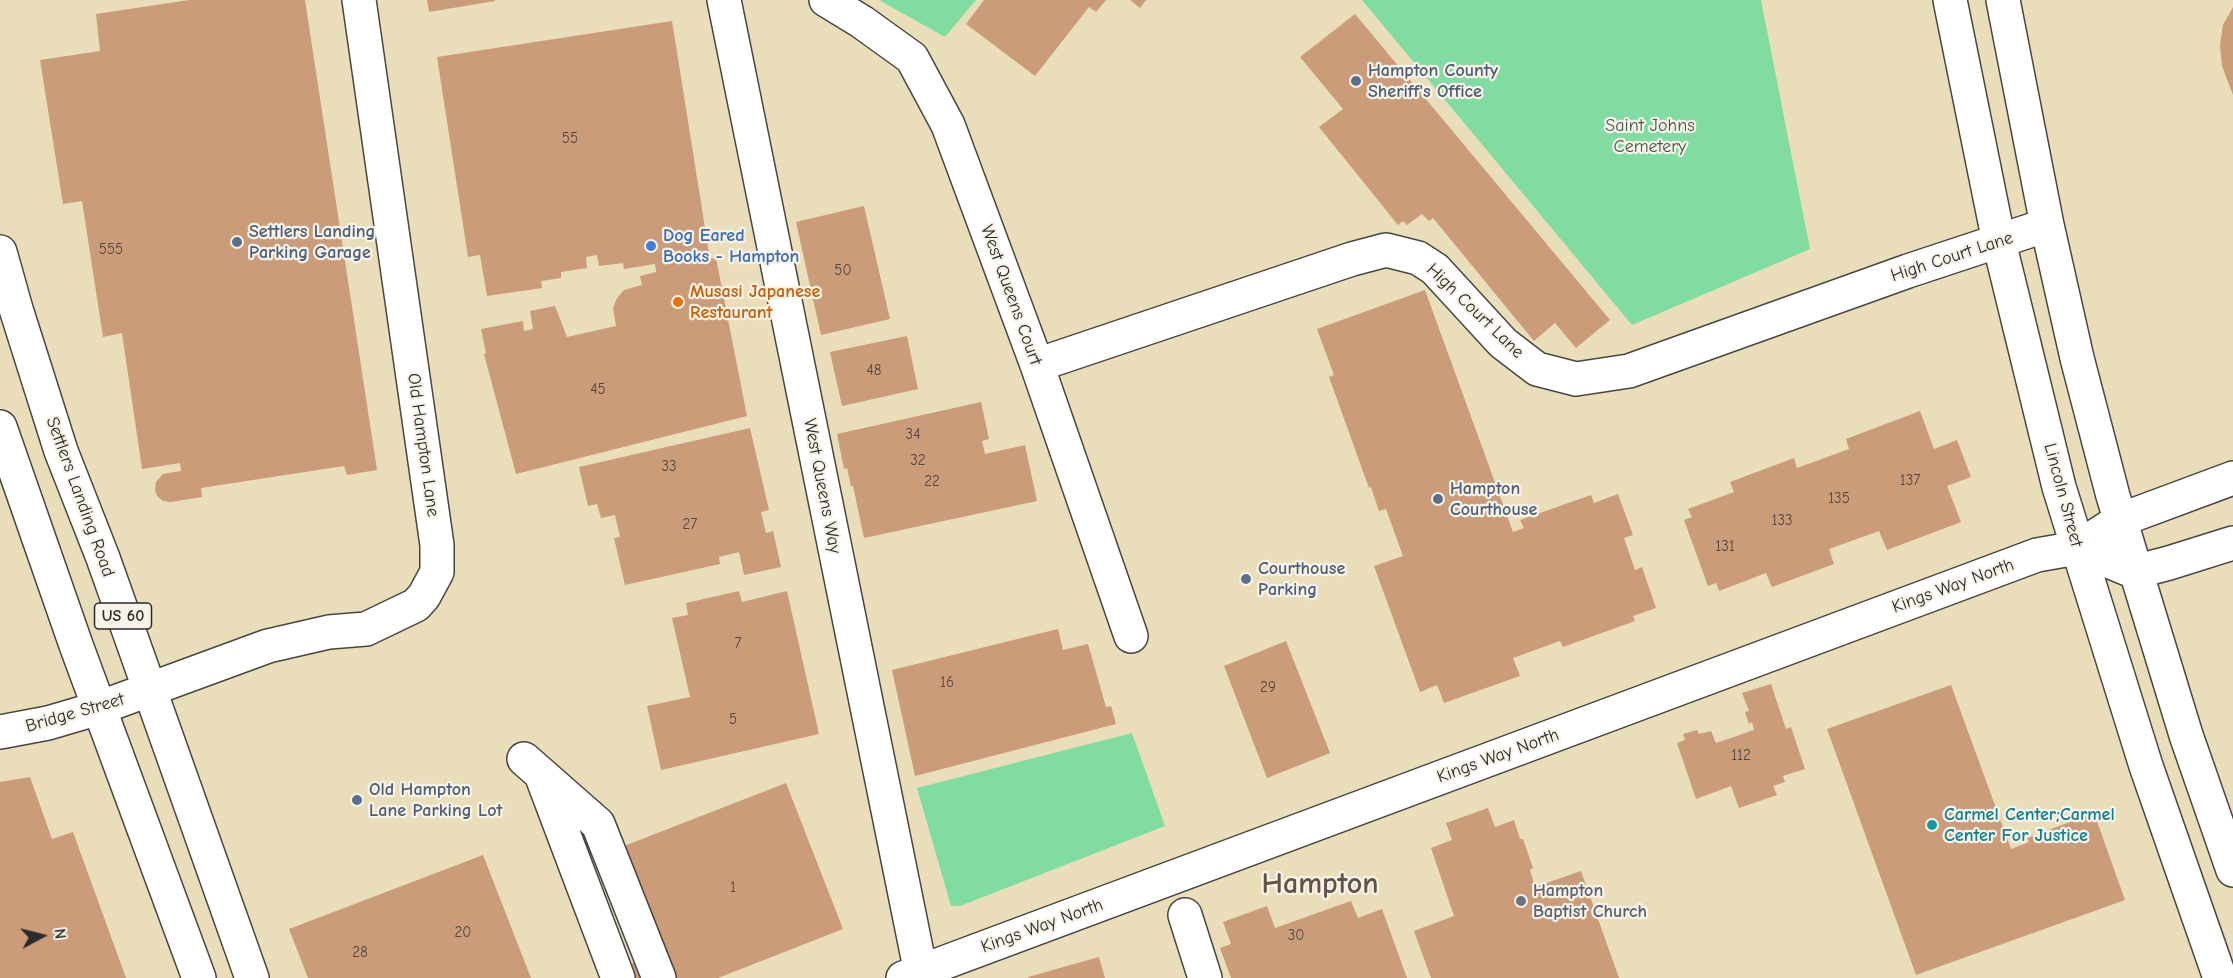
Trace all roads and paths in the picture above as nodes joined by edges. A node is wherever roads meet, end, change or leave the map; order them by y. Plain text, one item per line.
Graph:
1 (359, 0) edge
2 (724, 0) edge
3 (826, 0) edge
4 (1950, 0) edge
5 (2003, 0) edge
6 (2047, 225) junction
7 (1999, 242) junction
8 (0, 252) edge
9 (1037, 365) junction
10 (0, 427) edge
11 (2233, 478) edge
12 (2120, 520) junction
13 (2233, 543) edge
14 (2077, 548) junction
15 (2134, 572) junction
16 (1131, 636) dead end
17 (149, 690) junction
18 (99, 708) junction
19 (0, 732) edge
20 (569, 798) junction
21 (2233, 870) edge
22 (1185, 915) dead end
23 (915, 976) edge
24 (199, 978) edge
25 (252, 978) edge
26 (618, 978) edge
27 (638, 978) edge
28 (659, 978) edge
29 (1205, 978) edge
30 (2220, 978) edge

1 - 17 street, Old Hampton Lane
2 - 23 street, West Queens Way
3 - 9 street, West Queens Court
4 - 7 street, Lincoln Street
5 - 6 street
6 - 7 street, High Court Lane
6 - 12 street
7 - 9 street, High Court Lane
7 - 14 street, Lincoln Street
8 - 17 street, Settlers Landing Road / US 60
9 - 16 street, West Queens Court
10 - 18 street, US 60
11 - 12 street
12 - 14 street
12 - 15 street
13 - 15 street
14 - 15 street
14 - 23 street, Kings Way North
14 - 30 street, Lincoln Street
15 - 21 street
17 - 18 street, Bridge Street
17 - 25 street, Settlers Landing Road / US 60
18 - 19 street, Bridge Street
18 - 24 street, US 60
20 - 26 street
20 - 27 street
20 - 28 street
22 - 29 street

